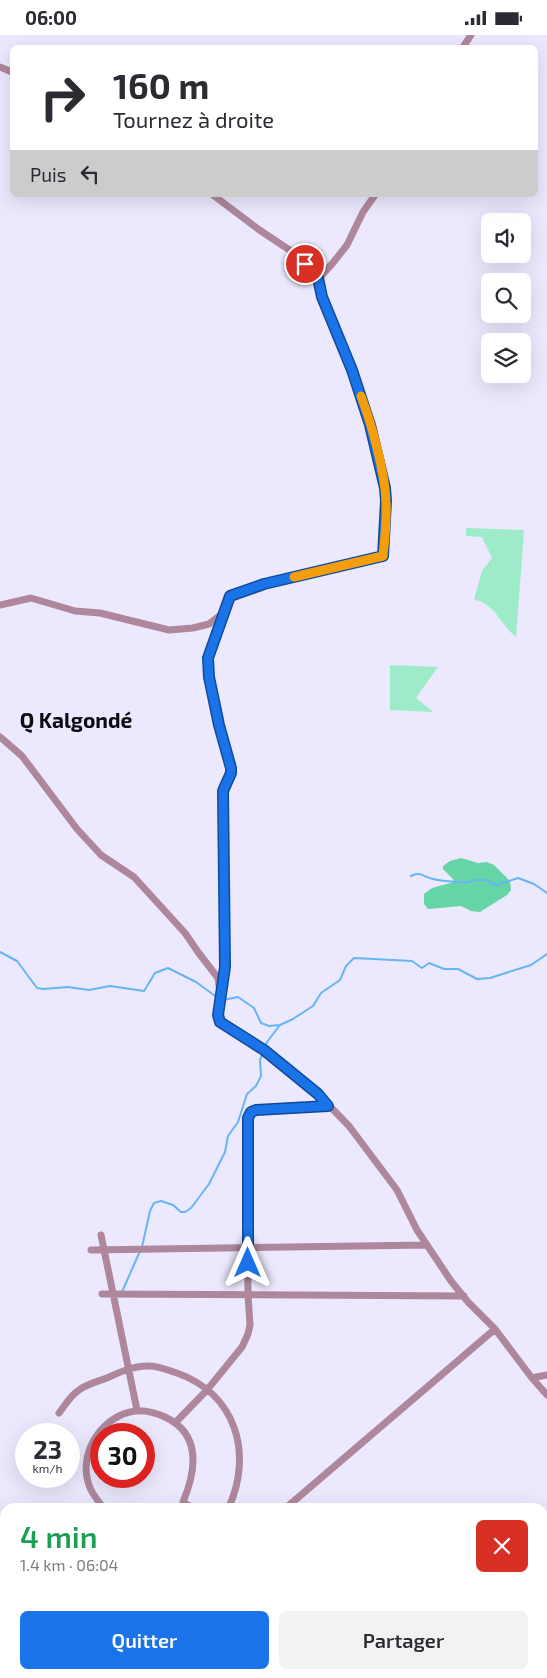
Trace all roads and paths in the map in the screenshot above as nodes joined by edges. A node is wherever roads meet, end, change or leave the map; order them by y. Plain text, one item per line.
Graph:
1 (216, 197) edge
2 (374, 197) edge
3 (318, 278) junction
4 (0, 605) edge
5 (223, 613) junction
6 (0, 737) edge
7 (220, 993) junction
8 (328, 1106) junction
9 (101, 1235) dead end
10 (427, 1245) junction
11 (248, 1248) junction
12 (91, 1250) dead end
13 (104, 1250) junction
14 (102, 1294) dead end
15 (114, 1294) junction
16 (248, 1295) junction
17 (464, 1296) junction
18 (495, 1329) junction
19 (128, 1369) junction
20 (547, 1375) edge
21 (532, 1378) junction
22 (207, 1390) junction
23 (547, 1395) edge
24 (137, 1410) junction
25 (59, 1413) dead end
26 (175, 1423) junction
27 (100, 1503) edge
28 (184, 1503) edge
29 (231, 1503) edge
30 (292, 1503) edge

1 - 3 street
2 - 3 street
3 - 5 street
4 - 5 street
5 - 7 street
6 - 7 street
7 - 8 street
8 - 10 street
8 - 11 street
9 - 13 street
10 - 11 street
10 - 17 street
11 - 13 street
11 - 16 street
12 - 13 street
13 - 15 street
14 - 15 street
15 - 16 street
15 - 19 street
16 - 17 street
16 - 22 street
17 - 18 street
18 - 21 street
18 - 30 street
19 - 22 street
19 - 24 street
19 - 25 street
20 - 21 street
21 - 23 street
22 - 26 street
22 - 29 street
24 - 26 street
24 - 27 street
26 - 28 street

